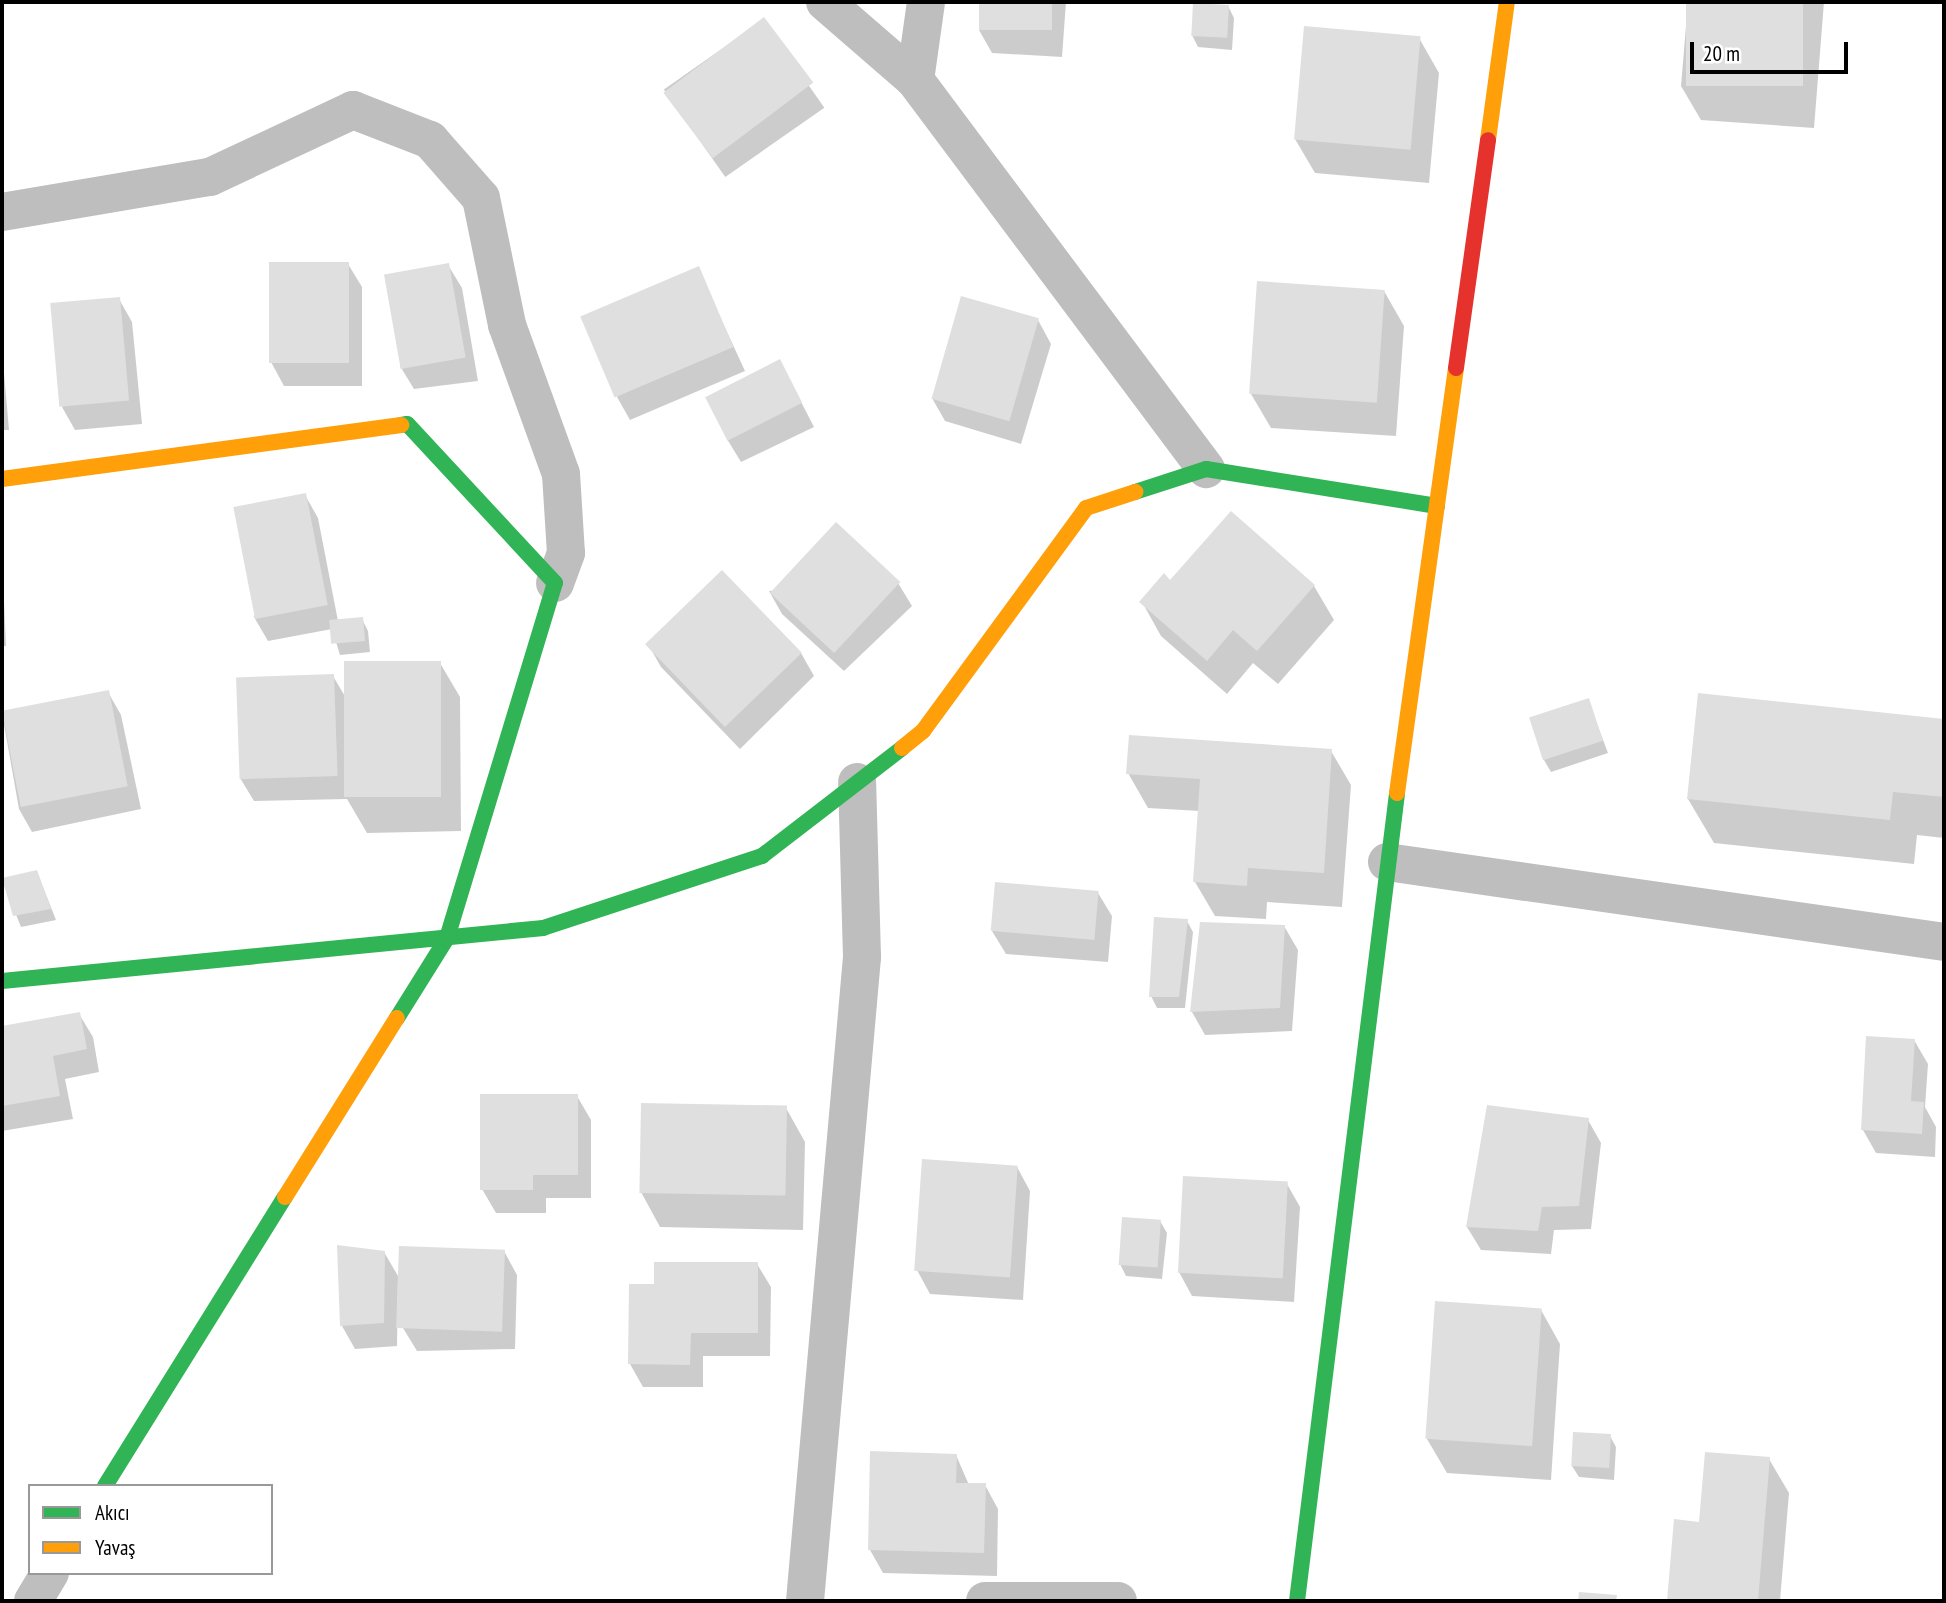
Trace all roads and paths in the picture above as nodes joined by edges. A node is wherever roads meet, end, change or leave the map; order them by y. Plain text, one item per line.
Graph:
1 (825, 2) edge
2 (926, 2) edge
3 (1507, 2) edge
4 (915, 80) junction
5 (2, 212) edge
6 (1206, 469) junction
7 (2, 479) edge
8 (1437, 506) junction
9 (555, 583) junction
10 (857, 782) junction
11 (1387, 862) junction
12 (447, 938) junction
13 (1944, 942) edge
14 (2, 981) edge
15 (106, 1484) edge
16 (49, 1575) edge
17 (33, 1601) edge
18 (805, 1601) edge
19 (985, 1601) edge
20 (1118, 1601) edge
21 (1297, 1601) edge

1 - 4 street
2 - 4 street
3 - 8 street
4 - 6 street
5 - 9 street
6 - 8 street
6 - 10 street
7 - 9 street
8 - 11 street
9 - 12 street
10 - 12 street
10 - 18 street
11 - 13 street
11 - 21 street
12 - 14 street
12 - 15 street
16 - 17 street
19 - 20 street

